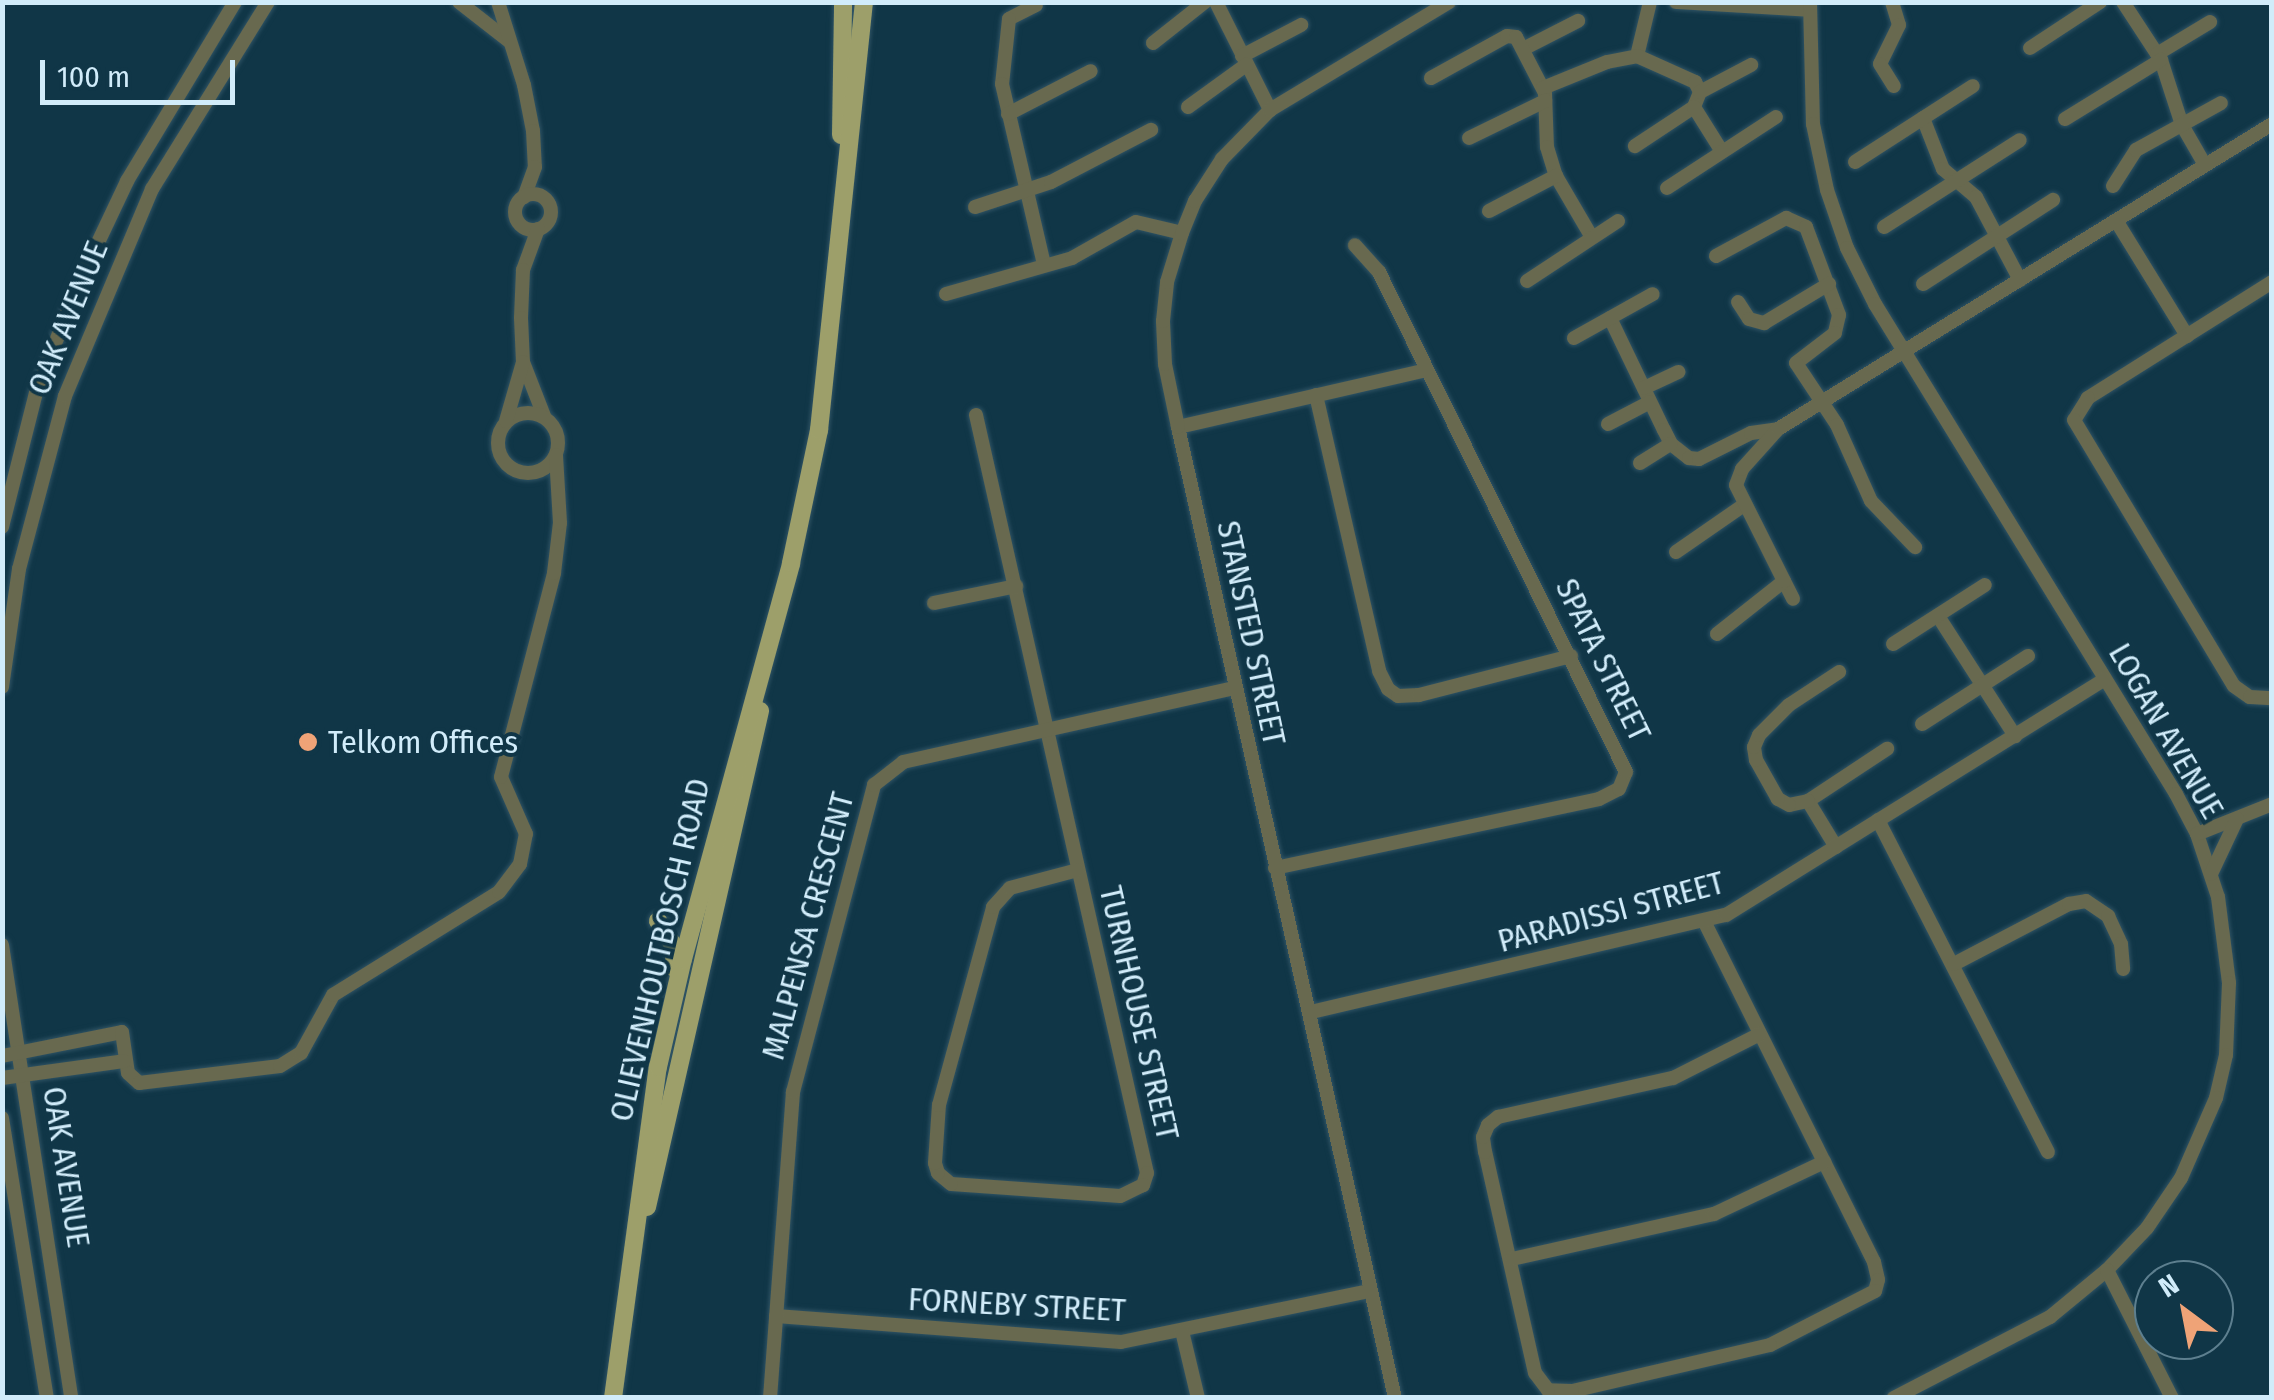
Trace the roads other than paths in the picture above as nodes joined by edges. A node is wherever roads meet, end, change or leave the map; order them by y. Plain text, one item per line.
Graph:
1 (235, 2) edge
2 (268, 2) edge
3 (459, 2) edge
4 (498, 2) edge
5 (843, 2) edge
6 (864, 2) edge
7 (1206, 2) edge
8 (1216, 2) edge
9 (1650, 2) edge
10 (1676, 2) edge
11 (1892, 2) edge
12 (2100, 2) edge
13 (2123, 2) edge
14 (1036, 5) dead end
15 (1442, 5) edge
16 (1810, 6) edge
17 (1578, 21) dead end
18 (2210, 22) dead end
19 (1301, 25) dead end
20 (509, 42) junction
21 (1153, 44) dead end
22 (2030, 48) dead end
23 (1523, 49) junction
24 (1637, 56) junction
25 (2158, 57) junction
26 (1244, 60) junction
27 (1752, 66) dead end
28 (1091, 70) dead end
29 (1431, 78) dead end
30 (1894, 86) dead end
31 (1973, 86) dead end
32 (1700, 92) junction
33 (1544, 94) junction
34 (2221, 103) dead end
35 (1188, 106) dead end
36 (1694, 107) junction
37 (1270, 110) junction
38 (1008, 114) junction
39 (1776, 116) dead end
40 (1923, 118) junction
41 (2065, 119) dead end
42 (2272, 124) edge
43 (2182, 125) junction
44 (1151, 130) dead end
45 (1469, 138) dead end
46 (2020, 140) dead end
47 (1634, 146) dead end
48 (1721, 150) junction
49 (1855, 162) dead end
50 (2206, 165) junction
51 (535, 167) junction
52 (1556, 176) junction
53 (1958, 180) junction
54 (2113, 186) dead end
55 (1667, 188) dead end
56 (1025, 190) junction
57 (524, 196) junction
58 (546, 200) junction
59 (842, 200) junction
60 (2053, 200) dead end
61 (974, 207) dead end
62 (1489, 211) dead end
63 (1618, 222) dead end
64 (2117, 222) junction
65 (521, 226) junction
66 (1884, 227) dead end
67 (538, 229) junction
68 (1182, 233) junction
69 (1591, 236) junction
70 (1997, 238) junction
71 (1356, 245) dead end
72 (1716, 256) dead end
73 (525, 263) junction
74 (1044, 265) junction
75 (2020, 280) junction
76 (1527, 281) dead end
77 (2272, 282) edge
78 (1829, 284) junction
79 (1923, 284) dead end
80 (946, 294) dead end
81 (1653, 294) dead end
82 (1738, 302) dead end
83 (1610, 318) junction
84 (2187, 336) junction
85 (1574, 338) dead end
86 (1904, 352) junction
87 (523, 362) junction
88 (1427, 370) junction
89 (1678, 372) dead end
90 (1316, 395) junction
91 (1647, 395) junction
92 (1822, 404) junction
93 (976, 415) dead end
94 (544, 416) junction
95 (506, 421) junction
96 (1608, 424) dead end
97 (1178, 427) junction
98 (1778, 429) junction
99 (1672, 444) junction
100 (556, 454) junction
101 (1640, 463) dead end
102 (538, 471) junction
103 (558, 501) junction
104 (1744, 505) junction
105 (2, 527) edge
106 (1915, 548) dead end
107 (1676, 552) dead end
108 (1784, 581) junction
109 (1985, 585) dead end
110 (1016, 586) junction
111 (1793, 600) dead end
112 (934, 602) dead end
113 (1938, 616) junction
114 (775, 626) junction
115 (1717, 634) dead end
116 (1893, 644) dead end
117 (1571, 656) junction
118 (2028, 656) dead end
119 (1839, 672) dead end
120 (2105, 680) junction
121 (2, 686) edge
122 (1982, 686) junction
123 (1235, 688) junction
124 (2272, 698) edge
125 (1922, 724) dead end
126 (1049, 730) junction
127 (2015, 736) junction
128 (753, 747) junction
129 (1887, 749) dead end
130 (1808, 801) junction
131 (2272, 804) edge
132 (2237, 818) junction
133 (1878, 820) junction
134 (2197, 834) junction
135 (1836, 846) junction
136 (1275, 868) junction
137 (1078, 870) junction
138 (2211, 874) junction
139 (658, 922) dead end
140 (1705, 922) junction
141 (690, 930) junction
142 (2, 945) edge
143 (1954, 964) junction
144 (2124, 969) dead end
145 (1310, 1012) junction
146 (1760, 1034) junction
147 (21, 1050) junction
148 (2, 1056) edge
149 (124, 1061) junction
150 (658, 1067) junction
151 (25, 1076) junction
152 (2, 1078) edge
153 (2, 1118) edge
154 (2048, 1152) dead end
155 (1824, 1162) junction
156 (1512, 1259) junction
157 (2107, 1270) junction
158 (1370, 1291) junction
159 (627, 1292) junction
160 (776, 1316) junction
161 (1182, 1332) junction
162 (64, 1340) junction
163 (48, 1398) edge
164 (71, 1398) edge
165 (81, 1398) edge
166 (603, 1398) edge
167 (613, 1398) edge
168 (770, 1398) edge
169 (1198, 1398) edge
170 (1395, 1398) edge
171 (1894, 1398) edge
172 (2172, 1398) edge

1 - 105 street, OAK AVENUE
2 - 121 street, OAK AVENUE
3 - 20 street
4 - 20 street
5 - 59 main road, OLIEVENHOUTBOSCH ROAD
6 - 59 main road, OLIEVENHOUTBOSCH ROAD
7 - 21 street
8 - 26 street
9 - 24 street
10 - 16 street
11 - 30 street
12 - 22 street
13 - 25 street
14 - 38 street
15 - 37 street, STANSTED STREET
16 - 86 street, LOGAN AVENUE
17 - 23 street
18 - 25 street
19 - 26 street
20 - 51 street
23 - 29 street
23 - 33 street
24 - 32 street
24 - 33 street
25 - 41 street
25 - 43 street
26 - 35 street
26 - 37 street
27 - 32 street
28 - 38 street
31 - 40 street
32 - 36 street
33 - 45 street
33 - 52 street
34 - 43 street
36 - 47 street
36 - 48 street
37 - 68 street, STANSTED STREET
38 - 56 street
39 - 48 street
40 - 49 street
40 - 53 street
42 - 50 street
43 - 50 street
43 - 54 street
44 - 56 street
46 - 53 street
48 - 55 street
50 - 64 street
51 - 57 street
51 - 58 street
52 - 62 street
52 - 69 street
53 - 66 street
53 - 70 street
56 - 61 street
56 - 74 street
57 - 58 street
57 - 65 street
58 - 67 street
59 - 114 main road, OLIEVENHOUTBOSCH ROAD
60 - 70 street
63 - 69 street
64 - 75 street
64 - 84 street
65 - 67 street
65 - 73 street
67 - 73 street
68 - 74 street
68 - 97 street, STANSTED STREET
69 - 76 street
70 - 75 street
70 - 79 street
71 - 88 street, SPATA STREET
72 - 78 street
73 - 87 street
74 - 80 street
75 - 86 street
77 - 84 street
78 - 82 street
78 - 92 street
81 - 83 street
83 - 85 street
83 - 91 street
84 - 124 street
86 - 92 street
86 - 120 street, LOGAN AVENUE
87 - 94 street
87 - 95 street
88 - 90 street
88 - 117 street, SPATA STREET
89 - 91 street
90 - 97 street
90 - 117 street
91 - 96 street
91 - 99 street
92 - 98 street
92 - 106 street
93 - 110 street, TURNHOUSE STREET
94 - 95 street
94 - 100 street
95 - 102 street
97 - 123 street, STANSTED STREET
98 - 99 street
98 - 104 street
99 - 101 street
100 - 102 street
100 - 103 street
102 - 103 street
103 - 149 street
104 - 107 street
104 - 108 street
108 - 111 street
108 - 115 street
109 - 113 street
110 - 112 street
110 - 126 street, TURNHOUSE STREET
113 - 116 street
113 - 122 street
114 - 128 main road, OLIEVENHOUTBOSCH ROAD
114 - 141 main road, OLIEVENHOUTBOSCH ROAD
117 - 136 street, SPATA STREET
118 - 122 street
119 - 130 street
120 - 127 street, PARADISSI STREET
120 - 134 street, LOGAN AVENUE
122 - 125 street
122 - 127 street
123 - 126 street, MALPENSA CRESCENT
123 - 136 street, STANSTED STREET
126 - 137 street, TURNHOUSE STREET
126 - 160 street, MALPENSA CRESCENT
127 - 133 street, PARADISSI STREET
128 - 141 main road
128 - 159 main road, OLIEVENHOUTBOSCH ROAD
129 - 130 street
130 - 135 street
131 - 132 street
132 - 134 street
132 - 138 street
133 - 135 street, PARADISSI STREET
133 - 143 street
134 - 138 street, LOGAN AVENUE
135 - 140 street, PARADISSI STREET
136 - 145 street, STANSTED STREET
137 - 137 street, TURNHOUSE STREET
138 - 157 street, LOGAN AVENUE
139 - 150 main road
140 - 145 street, PARADISSI STREET
140 - 146 street
141 - 150 main road, OLIEVENHOUTBOSCH ROAD
142 - 147 street, OAK AVENUE
143 - 144 street
143 - 154 street
145 - 158 street, STANSTED STREET
146 - 155 street
146 - 156 street
147 - 148 street
147 - 149 street
147 - 151 street, OAK AVENUE
149 - 151 street
150 - 159 main road, OLIEVENHOUTBOSCH ROAD
151 - 152 street
151 - 162 street, OAK AVENUE
153 - 163 street, OAK AVENUE
155 - 156 street
155 - 156 street
157 - 171 street, LOGAN AVENUE
157 - 172 street
158 - 161 street, FORNEBY STREET
158 - 170 street, STANSTED STREET
159 - 166 main road, OLIEVENHOUTBOSCH ROAD
159 - 167 main road, OLIEVENHOUTBOSCH ROAD
160 - 161 street, FORNEBY STREET
160 - 168 street, MALPENSA CRESCENT
161 - 169 street
162 - 164 street, OAK AVENUE
162 - 165 street

